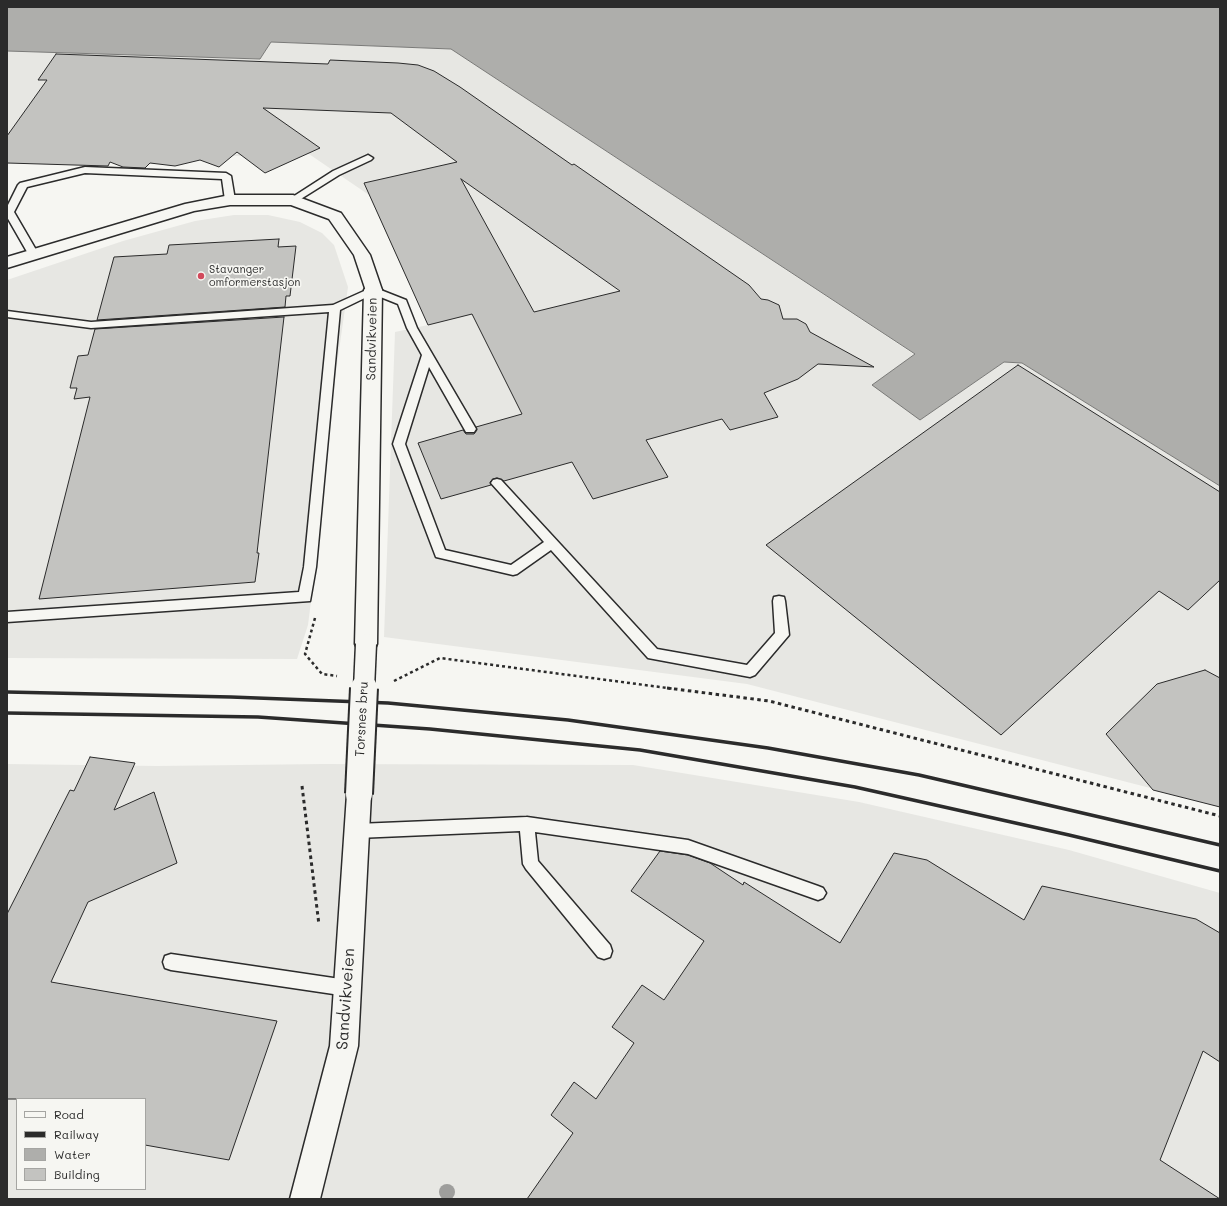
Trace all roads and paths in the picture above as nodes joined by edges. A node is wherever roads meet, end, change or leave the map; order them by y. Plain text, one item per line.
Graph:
1 (368, 158) dead end
2 (230, 200) junction
3 (293, 200) junction
4 (8, 212) edge
5 (34, 255) junction
6 (7, 262) edge
7 (373, 290) junction
8 (336, 308) junction
9 (7, 314) edge
10 (427, 355) junction
11 (470, 429) dead end
12 (497, 483) dead end
13 (552, 543) junction
14 (779, 601) dead end
15 (7, 617) edge
16 (366, 644) joint
17 (359, 794) joint
18 (527, 824) junction
19 (356, 831) junction
20 (818, 893) dead end
21 (604, 951) dead end
22 (171, 962) dead end
23 (347, 988) junction
24 (304, 1199) edge

1 - 3 lane
2 - 3 street, Sandvikveien
2 - 4 lane
2 - 5 street, Sandvikveien
3 - 7 street, Sandvikveien
4 - 5 lane
5 - 6 street, Sandvikveien
7 - 8 lane
7 - 10 lane
7 - 16 street, Sandvikveien
8 - 9 lane
8 - 15 lane
10 - 11 lane
10 - 13 lane
12 - 13 lane
13 - 14 lane
16 - 17 street, Torsnes bru, bridge
17 - 19 street, Sandvikveien
18 - 19 lane
18 - 20 lane
18 - 21 lane
19 - 23 street, Sandvikveien
22 - 23 lane
23 - 24 street, Sandvikveien

